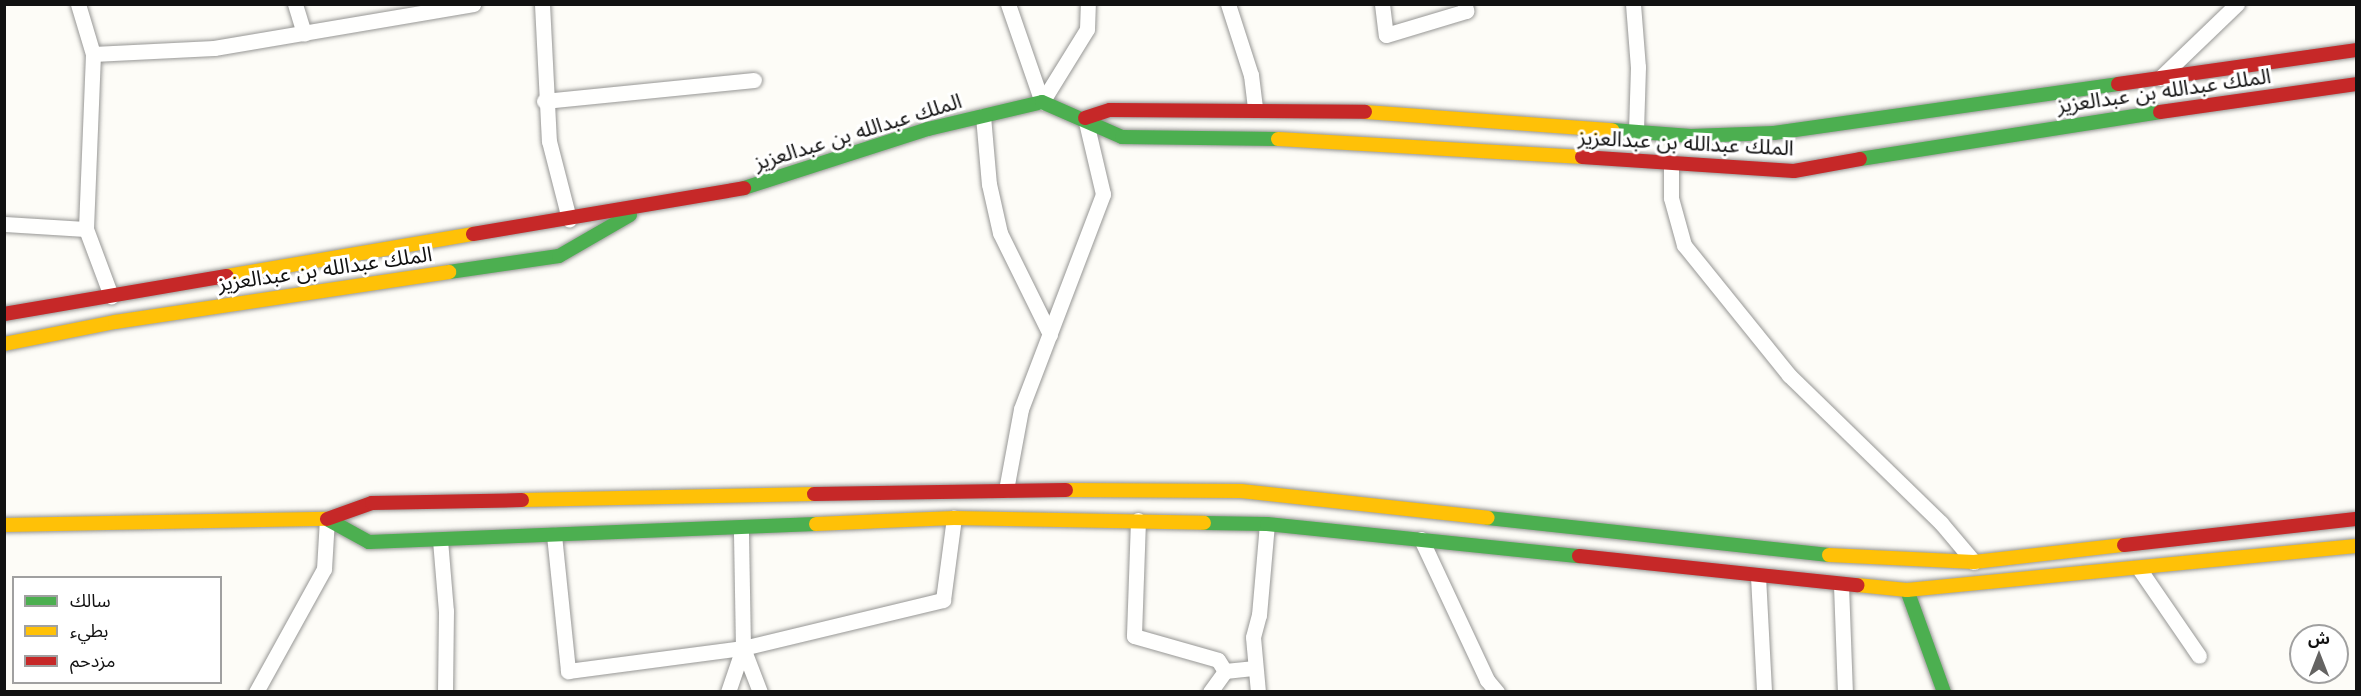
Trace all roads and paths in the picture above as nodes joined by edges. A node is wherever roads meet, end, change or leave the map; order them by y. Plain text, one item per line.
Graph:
1 (78, 4) edge
2 (296, 4) edge
3 (473, 4) edge
4 (542, 4) edge
5 (1008, 4) edge
6 (1088, 4) edge
7 (1228, 4) edge
8 (1382, 4) edge
9 (1465, 4) edge
10 (1633, 4) edge
11 (2238, 4) edge
12 (304, 34) junction
13 (2356, 50) edge
14 (93, 54) junction
15 (2160, 78) junction
16 (754, 80) dead end
17 (2356, 84) edge
18 (544, 101) junction
19 (1042, 102) junction
20 (1255, 109) junction
21 (983, 116) junction
22 (1086, 117) junction
23 (1636, 129) junction
24 (1671, 164) junction
25 (641, 209) junction
26 (569, 219) junction
27 (4, 224) edge
28 (86, 229) junction
29 (111, 296) junction
30 (4, 314) edge
31 (1050, 334) junction
32 (4, 344) edge
33 (1006, 490) junction
34 (954, 518) junction
35 (1008, 518) junction
36 (327, 519) junction
37 (2356, 519) edge
38 (1138, 520) junction
39 (1267, 524) junction
40 (4, 525) edge
41 (741, 528) junction
42 (554, 535) junction
43 (1421, 539) junction
44 (440, 540) junction
45 (2356, 546) edge
46 (1974, 562) junction
47 (2140, 570) junction
48 (1758, 576) junction
49 (1842, 585) junction
50 (1978, 586) junction
51 (1907, 590) junction
52 (743, 648) junction
53 (2199, 656) dead end
54 (1255, 668) junction
55 (1225, 671) junction
56 (256, 692) edge
57 (445, 692) edge
58 (728, 692) edge
59 (760, 692) edge
60 (1210, 692) edge
61 (1258, 692) edge
62 (1497, 692) edge
63 (1764, 692) edge
64 (1845, 692) edge
65 (1944, 692) edge

1 - 14 street
2 - 12 street
3 - 12 street
4 - 18 street
5 - 19 street
6 - 19 street
7 - 20 street
8 - 9 street
10 - 23 street
11 - 15 street
12 - 14 street
13 - 15 main road, الملك عبدالله بن عبدالعزيز
14 - 28 street
15 - 23 main road, الملك عبدالله بن عبدالعزيز
16 - 18 street
17 - 24 main road, الملك عبدالله بن عبدالعزيز
18 - 26 street
19 - 21 main road, الملك عبدالله بن عبدالعزيز
19 - 22 main road, الملك عبدالله بن عبدالعزيز
20 - 22 main road, الملك عبدالله بن عبدالعزيز
20 - 23 main road, الملك عبدالله بن عبدالعزيز
21 - 25 main road, الملك عبدالله بن عبدالعزيز
21 - 31 street
22 - 24 main road, الملك عبدالله بن عبدالعزيز
22 - 31 street
24 - 46 street
25 - 26 main road, الملك عبدالله بن عبدالعزيز
25 - 32 main road, الملك عبدالله بن عبدالعزيز
26 - 29 main road, الملك عبدالله بن عبدالعزيز
27 - 28 street
28 - 29 street
29 - 30 main road, الملك عبدالله بن عبدالعزيز
31 - 33 street
33 - 35 main road
33 - 36 main road
33 - 46 main road
34 - 35 main road
34 - 41 main road
34 - 52 street
35 - 38 main road
36 - 40 main road
36 - 44 main road
36 - 56 street
37 - 46 main road
38 - 39 main road
38 - 55 street
39 - 43 main road
39 - 54 street
41 - 42 main road
41 - 52 street
42 - 44 main road
42 - 52 street
43 - 48 main road
43 - 62 street
44 - 57 street
45 - 47 main road
46 - 50 main road
47 - 50 main road
47 - 53 street
48 - 49 main road
48 - 63 street
49 - 51 main road
49 - 64 street
50 - 51 main road
51 - 65 main road
52 - 58 street
52 - 59 street
54 - 55 street
54 - 61 street
55 - 60 street

